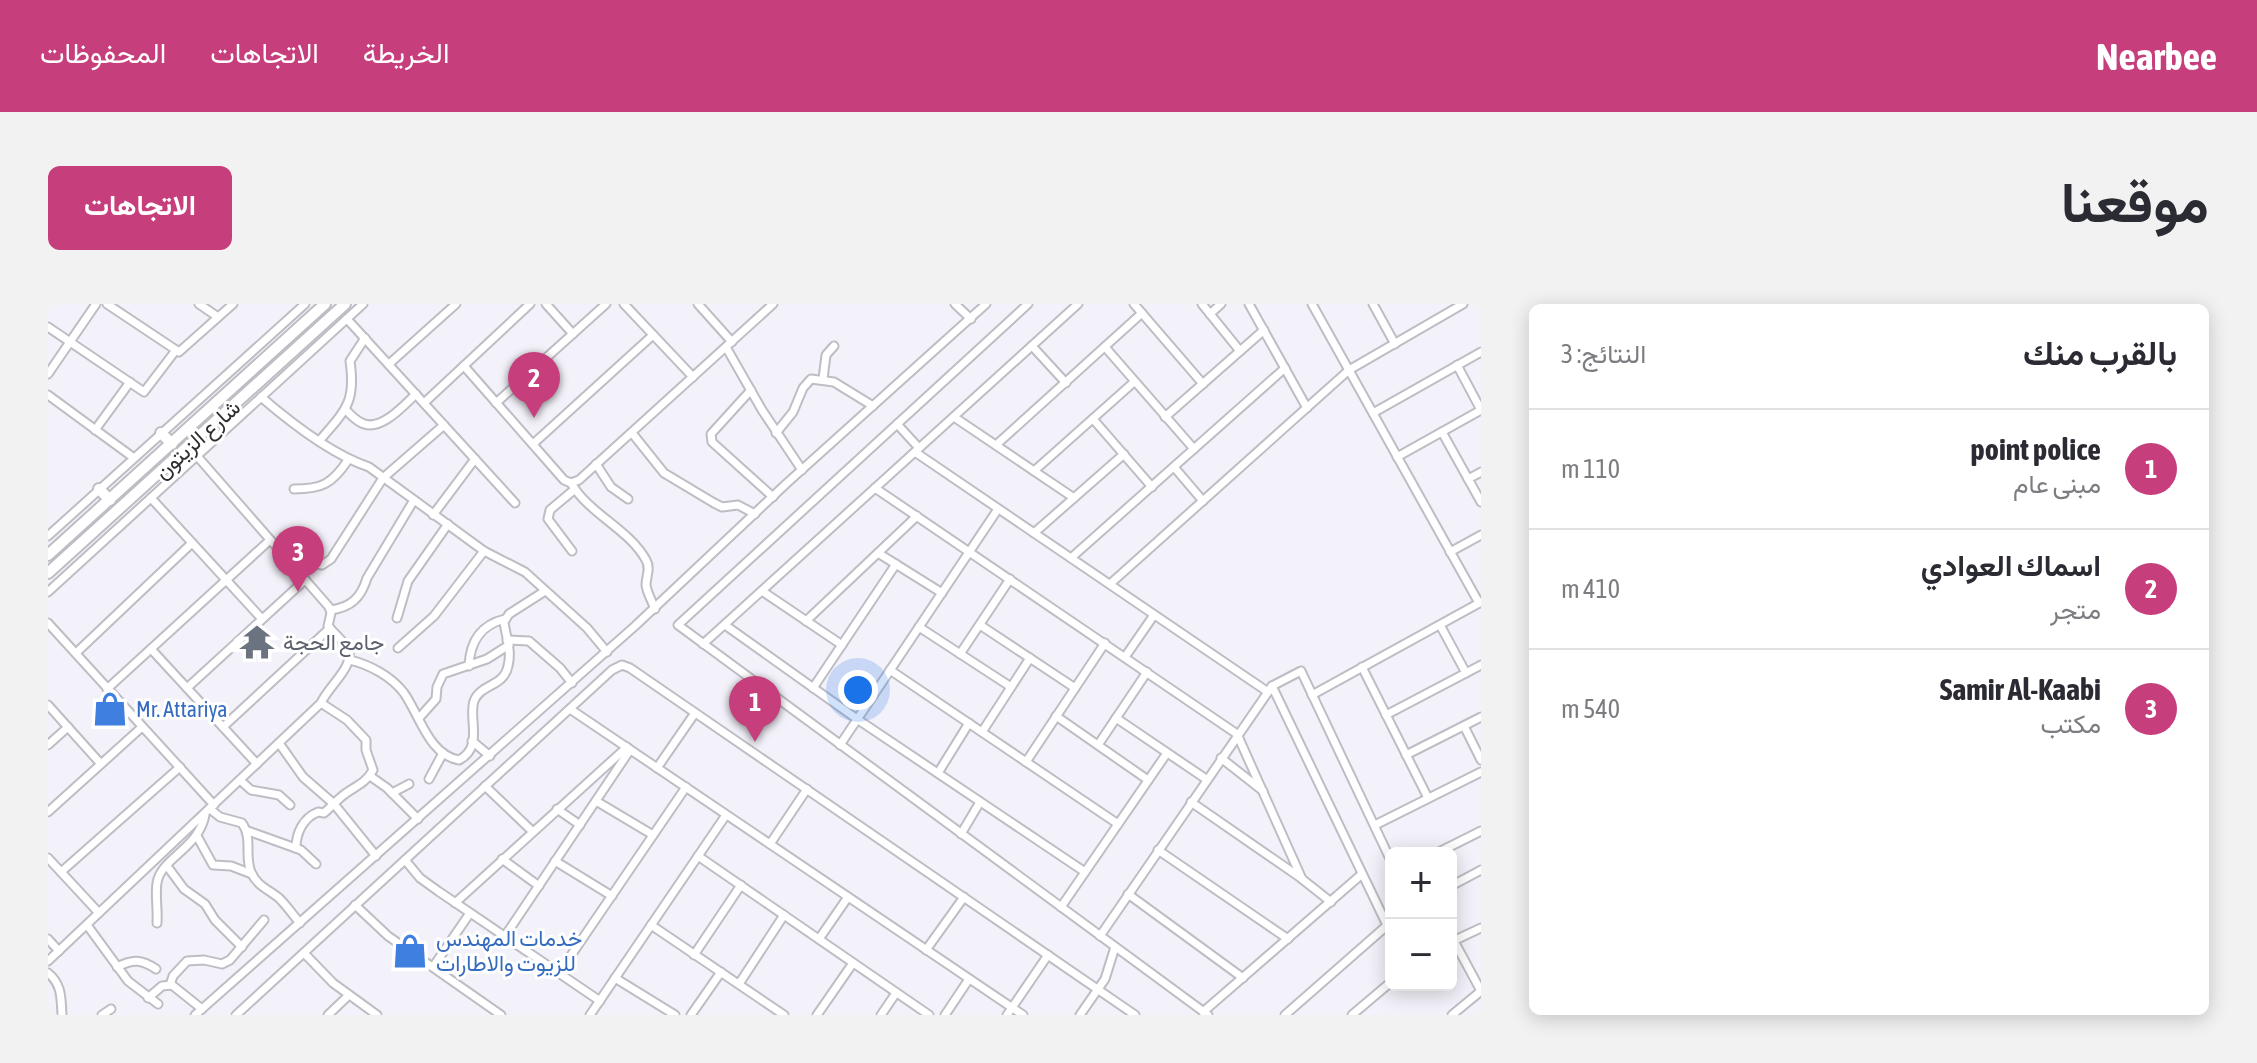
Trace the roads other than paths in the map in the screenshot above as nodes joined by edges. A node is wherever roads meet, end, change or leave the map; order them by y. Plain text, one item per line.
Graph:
1 (96, 304) edge
2 (107, 304) edge
3 (199, 304) edge
4 (233, 304) edge
5 (305, 304) edge
6 (325, 304) edge
7 (345, 304) edge
8 (363, 304) edge
9 (456, 304) edge
10 (530, 304) edge
11 (546, 304) edge
12 (606, 304) edge
13 (624, 304) edge
14 (698, 304) edge
15 (773, 304) edge
16 (955, 304) edge
17 (986, 304) edge
18 (1028, 304) edge
19 (1078, 304) edge
20 (1134, 304) edge
21 (1202, 304) edge
22 (1221, 304) edge
23 (1249, 304) edge
24 (1312, 304) edge
25 (1373, 304) edge
26 (1463, 304) edge
27 (1142, 313) junction
28 (1210, 314) junction
29 (218, 317) junction
30 (347, 319) junction
31 (971, 319) junction
32 (48, 327) edge
33 (1264, 330) junction
34 (573, 334) junction
35 (653, 335) junction
36 (365, 338) junction
37 (70, 342) junction
38 (1395, 344) junction
39 (729, 345) junction
40 (834, 346) dead end
41 (1032, 346) junction
42 (1105, 347) junction
43 (176, 350) junction
44 (1240, 351) junction
45 (1481, 352) edge
46 (389, 364) junction
47 (1457, 365) junction
48 (464, 366) junction
49 (1285, 368) junction
50 (1349, 370) junction
51 (48, 374) edge
52 (693, 377) junction
53 (823, 379) junction
54 (130, 382) junction
55 (1134, 382) junction
56 (1066, 383) junction
57 (1203, 384) junction
58 (751, 390) junction
59 (416, 394) junction
60 (48, 395) edge
61 (261, 397) junction
62 (424, 403) junction
63 (496, 403) junction
64 (873, 406) junction
65 (1307, 408) junction
66 (345, 409) junction
67 (1481, 410) edge
68 (1373, 413) junction
69 (954, 417) junction
70 (1165, 417) junction
71 (1093, 419) junction
72 (897, 424) junction
73 (444, 425) junction
74 (95, 430) junction
75 (1442, 432) junction
76 (161, 433) junction
77 (632, 433) junction
78 (776, 433) junction
79 (320, 440) junction
80 (172, 444) junction
81 (533, 444) junction
82 (996, 445) junction
83 (1194, 449) junction
84 (917, 450) junction
85 (1124, 454) junction
86 (197, 456) junction
87 (1397, 457) junction
88 (134, 458) junction
89 (475, 459) junction
90 (348, 460) junction
91 (596, 464) junction
92 (1174, 467) junction
93 (802, 470) junction
94 (1034, 471) junction
95 (1481, 472) edge
96 (383, 478) junction
97 (1468, 479) junction
98 (573, 486) junction
99 (1152, 487) junction
100 (875, 488) junction
101 (99, 489) junction
102 (294, 489) dead end
103 (773, 497) junction
104 (151, 498) junction
105 (1074, 498) junction
106 (628, 499) dead end
107 (110, 500) junction
108 (414, 500) junction
109 (1203, 501) junction
110 (1481, 502) edge
111 (515, 503) dead end
112 (123, 505) junction
113 (998, 509) junction
114 (133, 514) junction
115 (755, 514) junction
116 (433, 515) junction
117 (917, 516) junction
118 (448, 524) junction
119 (1034, 533) junction
120 (1481, 535) edge
121 (48, 536) edge
122 (270, 540) junction
123 (192, 543) junction
124 (484, 551) junction
125 (572, 551) dead end
126 (970, 552) junction
127 (1450, 552) junction
128 (878, 553) junction
129 (48, 555) edge
130 (1071, 558) junction
131 (291, 564) junction
132 (896, 564) junction
133 (48, 573) edge
134 (1010, 579) junction
135 (227, 580) junction
136 (305, 580) junction
137 (1110, 584) junction
138 (545, 591) junction
139 (762, 591) junction
140 (48, 592) edge
141 (942, 593) junction
142 (1480, 603) edge
143 (655, 609) junction
144 (331, 610) junction
145 (1154, 615) junction
146 (397, 618) dead end
147 (262, 619) junction
148 (506, 619) junction
149 (806, 621) junction
150 (48, 623) edge
151 (725, 625) junction
152 (980, 625) junction
153 (1440, 625) junction
154 (919, 627) junction
155 (330, 628) junction
156 (508, 643) junction
157 (1105, 643) junction
158 (703, 644) junction
159 (842, 645) junction
160 (398, 648) dead end
161 (151, 649) junction
162 (607, 652) junction
163 (76, 653) junction
164 (960, 654) junction
165 (1125, 657) junction
166 (1030, 658) junction
167 (350, 660) junction
168 (1481, 665) edge
169 (469, 666) junction
170 (1362, 667) junction
171 (890, 670) junction
172 (1147, 672) junction
173 (1466, 673) junction
174 (572, 683) junction
175 (1011, 687) junction
176 (187, 688) junction
177 (813, 688) junction
178 (1075, 688) junction
179 (107, 689) junction
180 (1270, 689) junction
181 (1312, 695) junction
182 (321, 703) junction
183 (48, 705) edge
184 (570, 709) junction
185 (695, 713) junction
186 (1386, 715) junction
187 (1056, 716) junction
188 (1481, 717) edge
189 (419, 718) junction
190 (1116, 718) junction
191 (857, 719) junction
192 (969, 723) junction
193 (1464, 726) junction
194 (68, 727) junction
195 (142, 727) junction
196 (223, 727) junction
197 (982, 732) junction
198 (1237, 734) junction
199 (472, 741) junction
200 (279, 743) junction
201 (48, 745) edge
202 (840, 745) junction
203 (1098, 745) junction
204 (628, 748) junction
205 (443, 753) junction
206 (1167, 753) junction
207 (1406, 755) junction
208 (490, 756) junction
209 (1221, 758) junction
210 (1481, 760) edge
211 (1026, 762) junction
212 (101, 764) junction
213 (257, 764) junction
214 (180, 767) junction
215 (657, 768) junction
216 (1481, 772) edge
217 (938, 773) junction
218 (370, 776) junction
219 (429, 779) dead end
220 (1206, 779) junction
221 (240, 780) junction
222 (1148, 780) junction
223 (409, 784) dead end
224 (485, 786) junction
225 (686, 787) junction
226 (807, 789) junction
227 (1264, 792) junction
228 (392, 793) junction
229 (1428, 798) junction
230 (596, 801) junction
231 (980, 802) junction
232 (1191, 802) junction
233 (334, 804) junction
234 (290, 805) dead end
235 (210, 809) junction
236 (557, 809) junction
237 (48, 812) edge
238 (726, 815) junction
239 (418, 819) junction
240 (1118, 824) junction
241 (580, 825) junction
242 (1375, 825) junction
243 (248, 831) junction
244 (532, 831) junction
245 (1481, 831) edge
246 (961, 834) junction
247 (653, 835) junction
248 (197, 836) junction
249 (770, 844) junction
250 (1449, 847) edge
251 (296, 848) junction
252 (1385, 848) edge
253 (1158, 850) junction
254 (376, 856) junction
255 (698, 856) junction
256 (48, 858) edge
257 (502, 859) junction
258 (405, 860) junction
259 (555, 861) junction
260 (316, 864) dead end
261 (167, 866) junction
262 (1481, 870) edge
263 (61, 872) junction
264 (1085, 872) junction
265 (252, 874) junction
266 (1362, 874) junction
267 (1302, 879) junction
268 (1457, 883) edge
269 (741, 885) junction
270 (539, 886) junction
271 (1128, 894) junction
272 (612, 896) junction
273 (848, 897) junction
274 (964, 897) junction
275 (1331, 902) junction
276 (455, 903) junction
277 (355, 905) junction
278 (1061, 907) junction
279 (99, 913) junction
280 (470, 913) junction
281 (784, 915) junction
282 (1386, 919) edge
283 (264, 920) dead end
284 (157, 923) dead end
285 (300, 923) junction
286 (87, 925) junction
287 (651, 925) junction
288 (1385, 928) edge
289 (1481, 928) edge
290 (505, 936) junction
291 (1100, 936) junction
292 (48, 939) edge
293 (819, 939) junction
294 (1288, 939) junction
295 (1457, 940) edge
296 (242, 947) junction
297 (1115, 947) junction
298 (926, 950) junction
299 (1457, 950) edge
300 (59, 951) junction
301 (304, 953) junction
302 (694, 955) junction
303 (1048, 955) junction
304 (48, 961) edge
305 (853, 963) junction
306 (117, 967) junction
307 (433, 967) junction
308 (156, 969) dead end
309 (721, 972) junction
310 (48, 973) edge
311 (559, 973) junction
312 (615, 978) junction
313 (1243, 978) junction
314 (969, 979) junction
315 (739, 984) junction
316 (170, 985) junction
317 (1385, 987) edge
318 (1098, 989) junction
319 (1481, 991) edge
320 (896, 993) junction
321 (349, 995) junction
322 (148, 998) junction
323 (600, 1001) junction
324 (158, 1004) dead end
325 (111, 1009) dead end
326 (1009, 1011) edge
327 (198, 1012) edge
328 (490, 1012) edge
329 (1206, 1014) edge
330 (62, 1015) edge
331 (102, 1015) edge
332 (236, 1015) edge
333 (328, 1015) edge
334 (377, 1015) edge
335 (501, 1015) edge
336 (590, 1015) edge
337 (675, 1015) edge
338 (691, 1015) edge
339 (784, 1015) edge
340 (817, 1015) edge
341 (881, 1015) edge
342 (929, 1015) edge
343 (945, 1015) edge
344 (1023, 1015) edge
345 (1080, 1015) edge
346 (1135, 1015) edge
347 (1285, 1015) edge
348 (1352, 1015) edge
349 (1452, 1015) edge

1 - 37 street
2 - 43 street
3 - 29 street
4 - 29 street
5 - 76 street
6 - 80 main road, شارع الزيتون
7 - 112 main road, شارع الزيتون
8 - 30 street
9 - 46 street
10 - 48 street
11 - 34 street
12 - 34 street
13 - 35 street
14 - 39 street
15 - 39 street
16 - 31 street
17 - 31 street
18 - 72 street
19 - 41 street
20 - 27 street
21 - 28 street
22 - 28 street
23 - 33 street
24 - 50 street
25 - 38 street
26 - 38 street
27 - 42 street
27 - 57 street
28 - 44 street
29 - 43 street
30 - 36 street
30 - 61 street
31 - 64 street
32 - 37 street
33 - 44 street
33 - 49 street
34 - 63 street
35 - 52 street
35 - 81 street
36 - 46 street
36 - 66 street
37 - 51 street
37 - 54 street
38 - 50 street
39 - 52 street
39 - 58 street
40 - 53 street
41 - 56 street
41 - 69 street
42 - 55 street
42 - 56 street
43 - 54 street
44 - 57 street
45 - 47 street
46 - 59 street
47 - 67 street
47 - 68 street
48 - 62 street
48 - 63 street
49 - 65 street
49 - 83 street
50 - 65 street
50 - 68 street
52 - 77 street
53 - 64 street
53 - 78 street
54 - 74 street
55 - 70 street
55 - 71 street
56 - 82 street
57 - 70 street
58 - 78 street
58 - 103 street
59 - 62 street
59 - 66 street
60 - 74 street
61 - 79 street
61 - 86 street
62 - 73 street
63 - 81 street
64 - 93 street
65 - 109 street
66 - 79 street
67 - 75 street
68 - 87 street
69 - 82 street
69 - 84 street
70 - 83 street
71 - 85 street
71 - 94 street
72 - 84 street
72 - 158 street
73 - 89 street
73 - 96 street
74 - 88 street
75 - 87 street
75 - 97 street
76 - 80 main road
76 - 88 street
77 - 91 street
77 - 115 street
78 - 93 street
79 - 90 street
80 - 107 main road, شارع الزيتون
81 - 98 street
82 - 94 street
83 - 92 street
84 - 100 street
84 - 113 street
85 - 99 street
85 - 105 street
86 - 104 street
86 - 122 street
87 - 127 street
88 - 101 street
89 - 111 street
89 - 116 street
90 - 96 street
90 - 102 street
91 - 98 street
91 - 106 street
92 - 99 street
92 - 109 street
93 - 103 street
94 - 105 street
95 - 97 street
96 - 108 street
96 - 131 street
97 - 110 street
98 - 125 street
98 - 143 street
99 - 130 street
100 - 117 street
100 - 139 street
101 - 107 main road
101 - 121 street
103 - 115 street
104 - 114 street
104 - 123 street
105 - 119 street
107 - 129 main road, شارع الزيتون
108 - 116 street
108 - 144 street
109 - 137 street
112 - 114 main road
112 - 133 main road, شارع الزيتون
113 - 119 street
113 - 126 street
114 - 140 street
115 - 143 street
116 - 118 street
117 - 126 street
117 - 128 street
118 - 124 street
118 - 146 street
119 - 130 street
120 - 127 street
122 - 131 street
122 - 135 street
123 - 135 street
123 - 163 street
124 - 138 street
124 - 160 street
126 - 134 street
126 - 141 street
127 - 142 street
128 - 132 street
128 - 149 street
130 - 137 street
131 - 136 street
132 - 141 street
132 - 159 street
134 - 152 street
134 - 157 street
135 - 147 street
135 - 161 street
136 - 144 street
136 - 147 street
137 - 145 street
138 - 148 street
138 - 162 street
139 - 149 street
139 - 151 street
141 - 154 street
142 - 153 street
143 - 162 street
144 - 155 street
145 - 165 street
145 - 180 street
147 - 176 street
148 - 156 street
148 - 169 street
149 - 159 street
150 - 163 street
151 - 158 street
151 - 177 street
152 - 164 street
152 - 166 street
153 - 170 street
153 - 173 street
154 - 164 street
154 - 171 street
155 - 167 street
155 - 196 street
156 - 169 street
156 - 174 street
156 - 199 street
157 - 165 street
157 - 178 street
158 - 202 street
159 - 177 street
161 - 176 street
161 - 179 street
162 - 174 street
163 - 179 street
164 - 175 street
165 - 172 street
166 - 175 street
166 - 178 street
167 - 182 street
167 - 189 street
168 - 173 street
169 - 189 street
170 - 181 street
170 - 186 street
171 - 191 street
171 - 192 street
172 - 190 street
172 - 198 street
173 - 186 street
174 - 208 street
175 - 197 street
176 - 196 street
177 - 191 street
178 - 187 street
179 - 195 street
180 - 181 street
180 - 198 street
180 - 266 street
181 - 242 street
182 - 200 street
182 - 218 street
183 - 194 street
184 - 185 street
184 - 204 street
184 - 224 street
185 - 215 street
185 - 226 street
186 - 207 street
187 - 203 street
187 - 211 street
188 - 193 street
189 - 205 street
190 - 203 street
190 - 206 street
191 - 202 street
191 - 217 street
192 - 197 street
192 - 217 street
193 - 207 street
193 - 210 street
194 - 201 street
194 - 212 street
195 - 212 street
195 - 214 street
196 - 213 street
197 - 211 street
198 - 209 street
198 - 227 street
199 - 205 street
199 - 208 street
200 - 213 street
200 - 233 street
202 - 246 street
203 - 222 street
204 - 215 street
204 - 230 street
204 - 236 street
205 - 219 street
206 - 220 street
206 - 222 street
207 - 229 street
208 - 239 street
209 - 220 street
209 - 227 street
211 - 240 street
212 - 237 street
213 - 221 street
214 - 235 street
214 - 263 street
215 - 225 street
216 - 229 street
217 - 231 street
218 - 228 street
218 - 233 street
220 - 232 street
221 - 234 street
221 - 235 street
222 - 240 street
223 - 228 street
224 - 244 street
224 - 258 street
225 - 238 street
225 - 247 street
226 - 249 street
226 - 274 street
227 - 267 street
228 - 239 street
229 - 242 street
230 - 241 street
230 - 247 street
231 - 246 street
231 - 264 street
232 - 253 street
232 - 267 street
233 - 251 street
233 - 254 street
235 - 243 street
235 - 248 street
235 - 279 street
236 - 241 street
236 - 244 street
238 - 249 street
238 - 255 street
239 - 254 street
240 - 264 street
241 - 259 street
242 - 252 street
243 - 251 street
243 - 265 street
244 - 257 street
245 - 250 street
246 - 278 street
247 - 272 street
248 - 261 street
248 - 265 street
249 - 273 street
251 - 260 street
253 - 271 street
253 - 294 street
254 - 285 street
255 - 269 street
255 - 287 street
256 - 263 street
257 - 270 street
257 - 276 street
258 - 276 street
258 - 277 street
259 - 270 street
259 - 272 street
261 - 284 street
261 - 296 street
262 - 268 street
263 - 279 street
264 - 278 street
265 - 285 street
266 - 275 street
266 - 282 street
267 - 275 street
269 - 281 street
269 - 302 street
270 - 290 street
271 - 291 street
271 - 313 street
272 - 311 street
273 - 293 street
273 - 298 street
274 - 298 street
274 - 303 street
275 - 294 street
276 - 280 street
277 - 301 street
277 - 307 street
278 - 291 street
279 - 286 street
280 - 290 street
280 - 307 street
281 - 293 street
281 - 315 street
283 - 296 street
285 - 327 street
286 - 300 street
286 - 306 street
287 - 302 street
287 - 312 street
288 - 347 street
289 - 295 street
290 - 311 street
291 - 297 street
292 - 300 street
293 - 305 street
294 - 313 street
296 - 316 street
297 - 318 street
297 - 329 street
298 - 314 street
299 - 319 street
300 - 304 street
301 - 321 street
301 - 332 street
302 - 309 street
303 - 318 street
303 - 326 street
305 - 320 street
305 - 340 street
306 - 308 street
306 - 322 street
307 - 328 street
309 - 315 street
309 - 338 street
310 - 330 street
311 - 323 street
312 - 323 street
312 - 337 street
313 - 329 street
314 - 326 street
314 - 343 street
315 - 339 street
316 - 322 street
316 - 327 street
317 - 348 street
318 - 345 street
318 - 346 street
319 - 349 street
320 - 341 street
320 - 342 street
321 - 333 street
321 - 334 street
322 - 324 street
323 - 336 street
325 - 331 street
326 - 344 street
328 - 335 street

